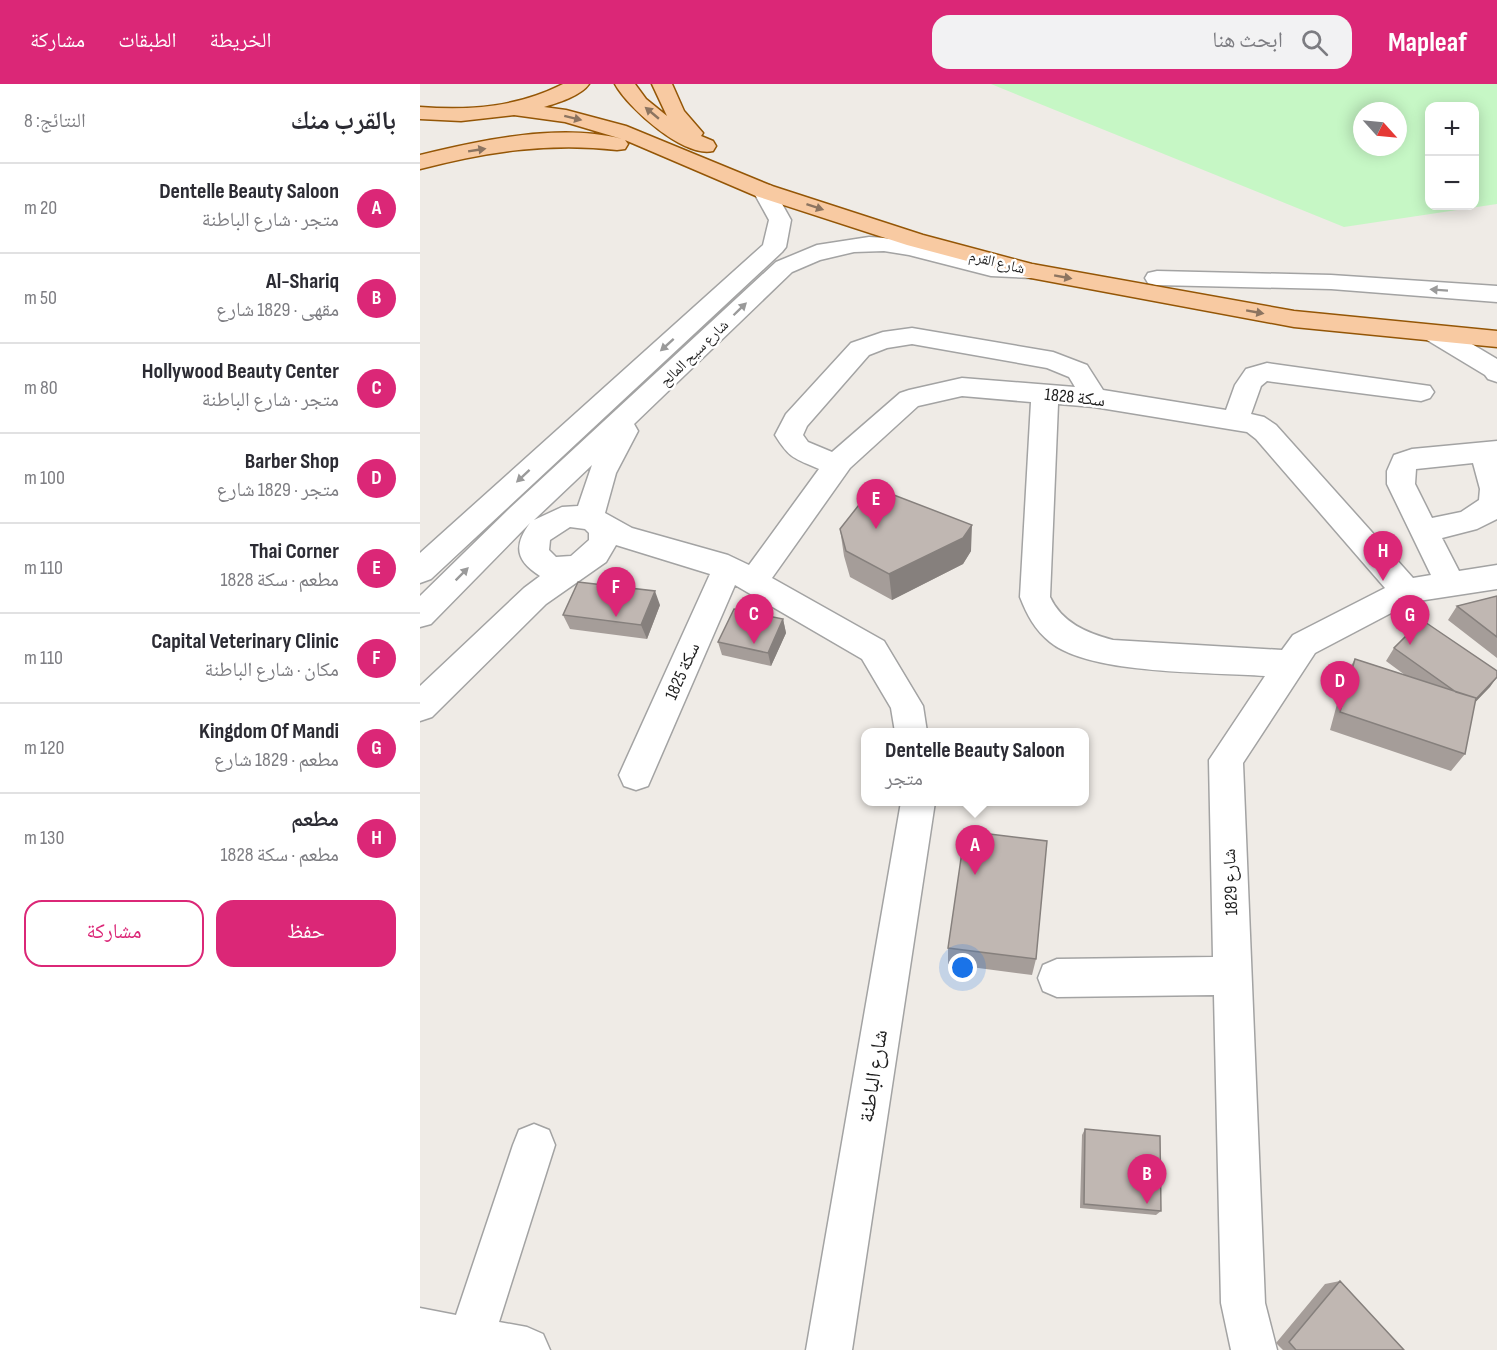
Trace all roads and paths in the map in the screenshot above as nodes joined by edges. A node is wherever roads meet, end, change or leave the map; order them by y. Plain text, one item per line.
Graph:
1 (579, 84) edge
2 (625, 84) edge
3 (662, 84) edge
4 (515, 109) junction
5 (420, 112) edge
6 (488, 114) junction
7 (430, 139) edge
8 (709, 148) junction
9 (677, 154) junction
10 (420, 162) edge
11 (764, 191) junction
12 (1031, 271) junction
13 (1157, 278) junction
14 (1497, 294) edge
15 (1497, 320) edge
16 (1436, 334) junction
17 (1497, 339) edge
18 (1496, 370) edge
19 (656, 389) junction
20 (1421, 392) dead end
21 (1045, 393) junction
22 (1094, 398) junction
23 (1236, 420) junction
24 (1491, 452) edge
25 (837, 465) junction
26 (594, 520) junction
27 (1423, 530) junction
28 (647, 545) junction
29 (534, 555) junction
30 (583, 563) junction
31 (420, 571) edge
32 (741, 573) junction
33 (1497, 577) edge
34 (1450, 584) junction
35 (1406, 591) junction
36 (420, 615) edge
37 (1290, 664) junction
38 (420, 687) edge
39 (420, 707) edge
40 (910, 728) edge
41 (636, 775) dead end
42 (917, 806) edge
43 (1233, 976) junction
44 (1057, 978) dead end
45 (534, 1144) dead end
46 (420, 1331) edge
47 (469, 1345) edge
48 (527, 1350) edge
49 (829, 1350) edge
50 (1254, 1350) edge

1 - 4 main road
8 -> 2 main road, شارع القرم
3 - 8 main road
4 - 6 main road
4 -> 9 main road, شارع القرم
5 - 6 main road
6 - 7 main road
8 - 13 main road, شارع القرم
10 -> 9 main road
9 - 11 main road, شارع القرم
11 -> 12 main road, شارع القرم
11 -> 31 street, شارع سيح المالح
12 -> 16 main road, شارع القرم
19 -> 12 street, شارع سيح المالح
14 -> 13 street
13 - 15 main road, شارع القرم
16 - 17 main road, شارع القرم
16 - 18 street
19 - 26 street
36 -> 19 street, شارع سيح المالح
20 - 23 street
21 - 22 street, سكة 1828
21 - 25 street, سكة 1828
21 - 37 street
22 - 23 street, سكة 1828
22 - 25 street
23 - 35 street, سكة 1828
24 - 27 street
24 - 27 street
25 - 32 street, سكة 1828
26 - 28 street
26 - 29 street
26 - 30 street
27 - 34 street
28 - 30 street
28 - 32 street
29 - 30 street
29 - 38 street
30 - 39 street
32 - 40 street
32 - 41 street, سكة 1825
33 - 34 street, 1829 شارع
34 - 35 street, 1829 شارع
35 - 37 street, 1829 شارع
37 - 43 street, 1829 شارع
42 - 49 street, شارع الباطنة
43 - 44 street
43 - 50 street, 1829 شارع
45 - 47 street
46 - 47 street
47 - 48 street

